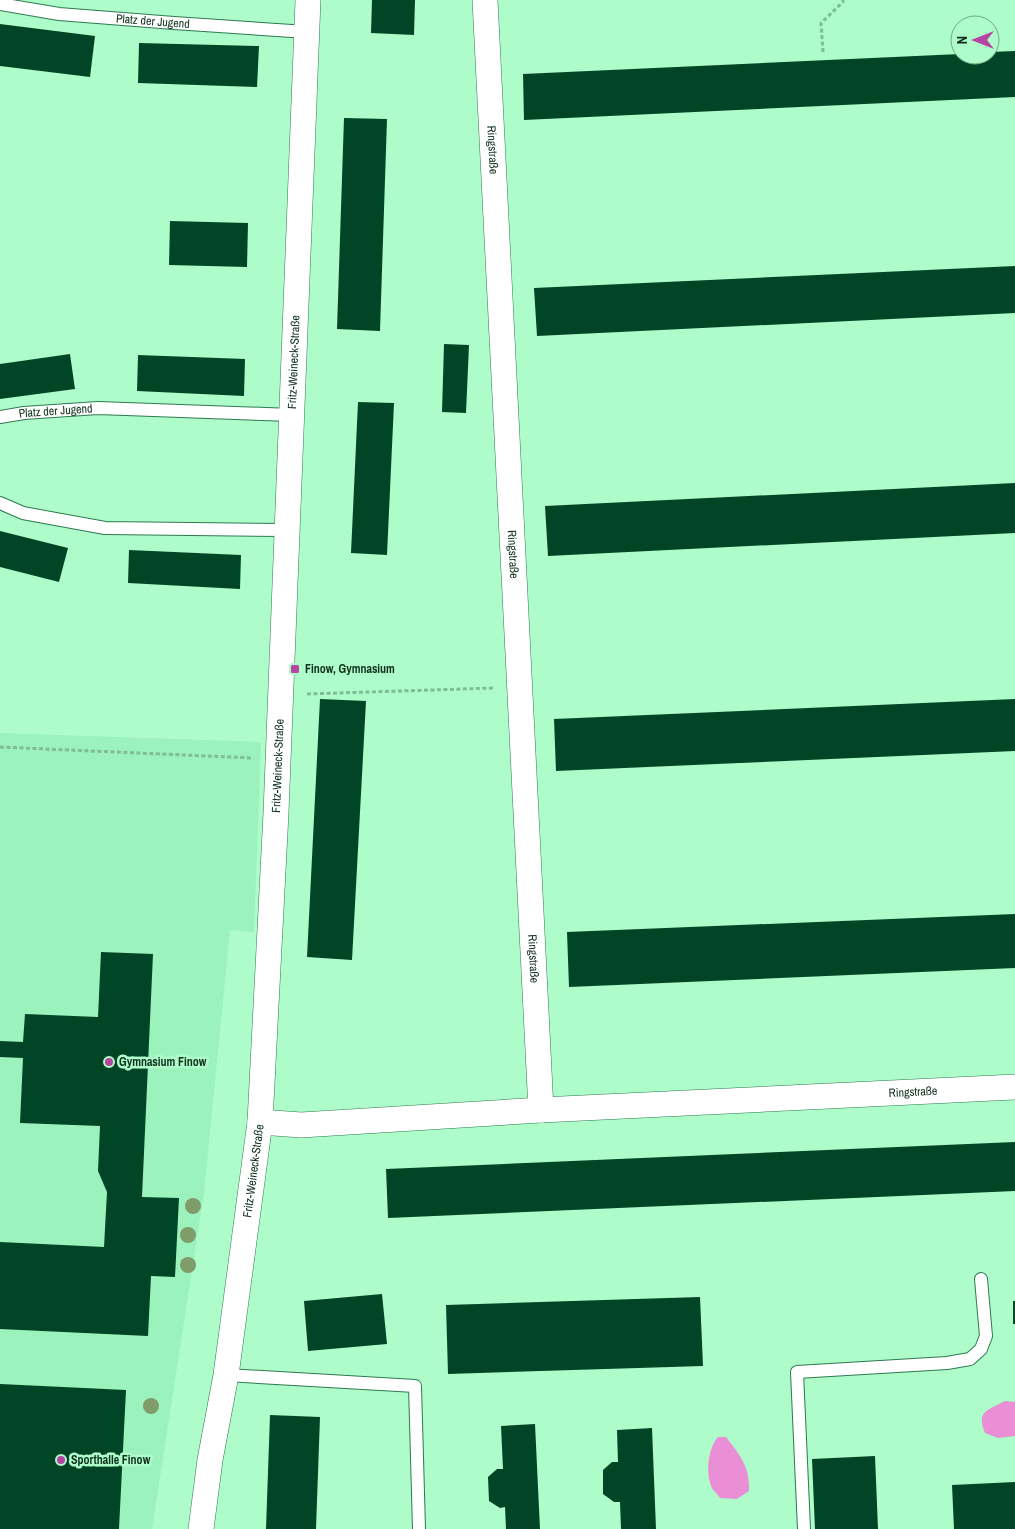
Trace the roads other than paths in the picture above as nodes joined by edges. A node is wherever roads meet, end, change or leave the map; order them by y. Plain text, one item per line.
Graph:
1 (308, 0) edge
2 (485, 0) edge
3 (0, 4) edge
4 (307, 32) junction
5 (292, 416) junction
6 (0, 417) edge
7 (0, 503) edge
8 (287, 530) junction
9 (1015, 1087) edge
10 (541, 1110) junction
11 (260, 1122) junction
12 (981, 1279) dead end
13 (226, 1375) junction
14 (201, 1529) edge
15 (419, 1529) edge
16 (804, 1529) edge

1 - 4 street, Fritz-Weineck-Straße
2 - 10 street, Ringstraße
3 - 4 lane, Platz der Jugend
4 - 5 street, Fritz-Weineck-Straße
5 - 6 lane, Platz der Jugend
5 - 8 street, Fritz-Weineck-Straße
7 - 8 lane
8 - 11 street, Fritz-Weineck-Straße
9 - 10 street, Ringstraße
10 - 11 street, Ringstraße
11 - 13 street, Fritz-Weineck-Straße
12 - 16 lane
13 - 14 street, Fritz-Weineck-Straße
13 - 15 lane

